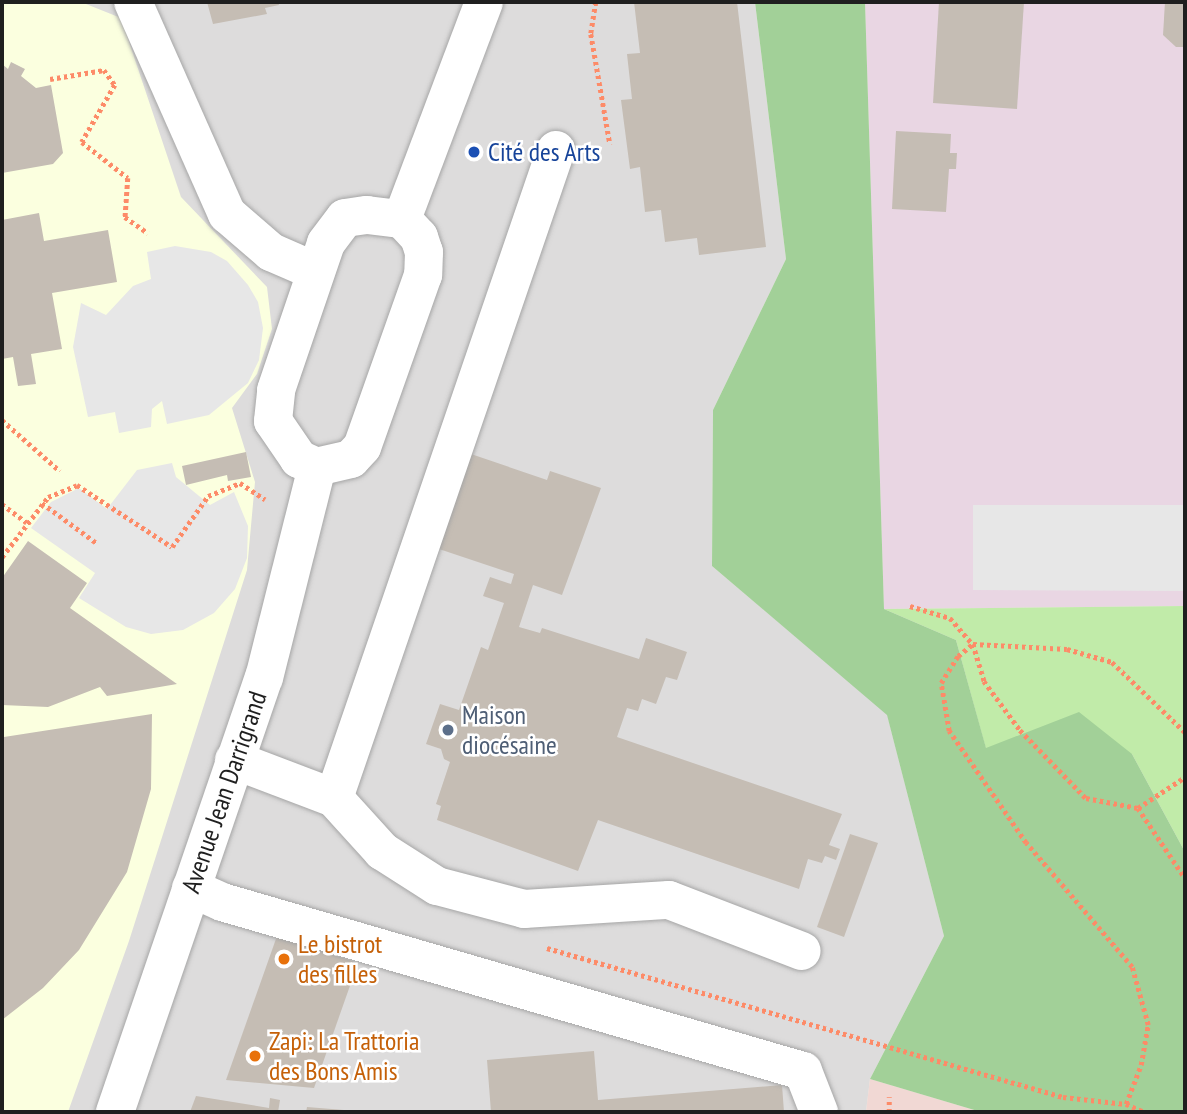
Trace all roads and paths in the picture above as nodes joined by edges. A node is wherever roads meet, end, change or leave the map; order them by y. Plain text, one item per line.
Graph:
1 (133, 2) edge
2 (484, 2) edge
3 (596, 2) edge
4 (50, 79) dead end
5 (611, 144) dead end
6 (556, 150) dead end
7 (402, 219) junction
8 (148, 233) dead end
9 (315, 271) junction
10 (2, 420) edge
11 (317, 467) junction
12 (60, 471) dead end
13 (265, 499) dead end
14 (43, 503) junction
15 (2, 504) edge
16 (27, 523) junction
17 (98, 544) dead end
18 (2, 557) edge
19 (910, 607) dead end
20 (973, 643) junction
21 (1185, 732) edge
22 (234, 760) junction
23 (1185, 777) edge
24 (334, 798) junction
25 (1138, 808) junction
26 (1185, 878) edge
27 (191, 888) junction
28 (543, 947) dead end
29 (802, 951) dead end
30 (889, 1097) dead end
31 (1126, 1104) junction
32 (115, 1112) edge
33 (819, 1112) edge
34 (889, 1112) edge
35 (1145, 1112) edge

1 - 9 street
2 - 7 street
3 - 5 path
4 - 8 path
6 - 24 street
7 - 9 street
7 - 11 street
9 - 11 street
10 - 12 path
11 - 22 street, Avenue Jean Darrigrand
13 - 14 path
14 - 16 path
14 - 17 path
15 - 16 path
16 - 18 path
19 - 20 path
20 - 21 path
20 - 25 path
20 - 31 path
22 - 24 street
22 - 27 street, Avenue Jean Darrigrand
23 - 25 path
24 - 29 street
25 - 26 path
27 - 32 street, Avenue Jean Darrigrand
27 - 33 street
28 - 31 path
30 - 34 path
31 - 35 path

